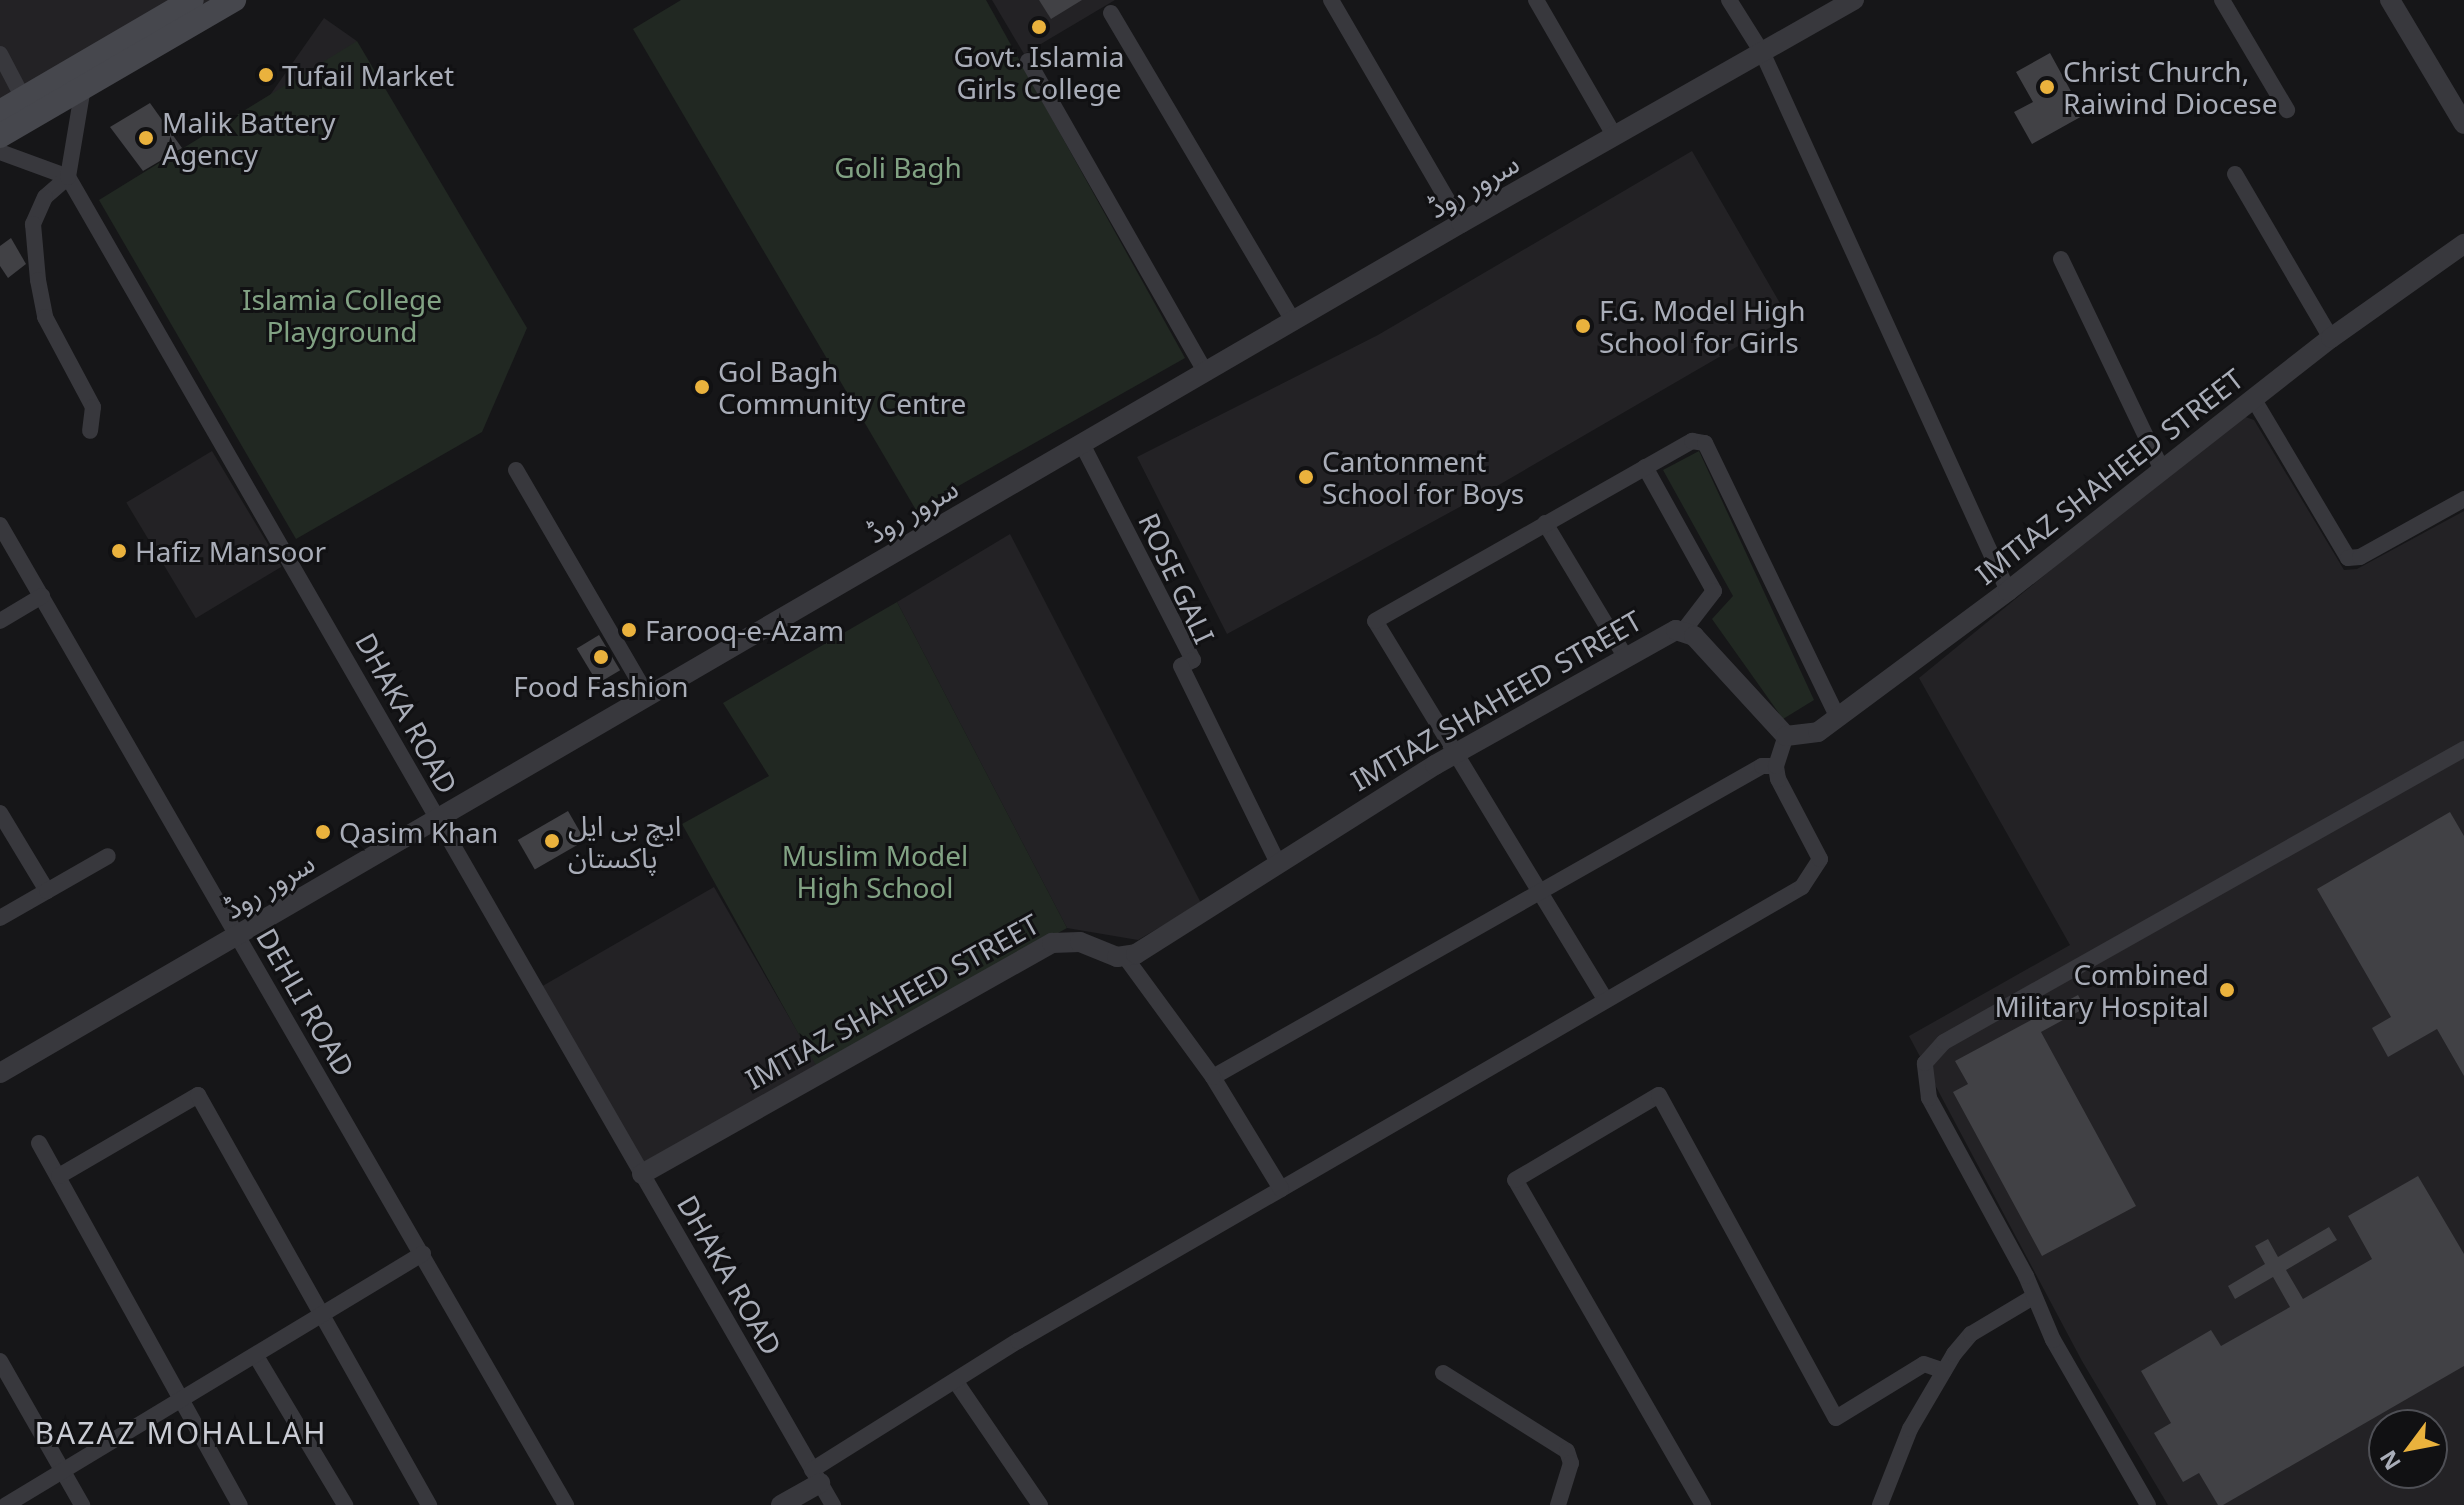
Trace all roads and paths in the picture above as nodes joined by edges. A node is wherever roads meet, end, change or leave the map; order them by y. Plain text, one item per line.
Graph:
1 (192, 0) edge
2 (234, 0) edge
3 (1331, 0) edge
4 (1536, 0) edge
5 (1729, 0) edge
6 (1854, 0) edge
7 (2222, 0) edge
8 (2390, 0) edge
9 (1111, 13) dead end
10 (0, 54) edge
11 (1763, 54) junction
12 (1028, 61) dead end
13 (83, 87) junction
14 (23, 98) junction
15 (2287, 110) dead end
16 (0, 112) edge
17 (2464, 124) edge
18 (0, 136) edge
19 (1615, 137) junction
20 (0, 152) edge
21 (2235, 174) dead end
22 (68, 177) junction
23 (1461, 223) junction
24 (2464, 243) edge
25 (2061, 259) dead end
26 (1294, 322) junction
27 (2331, 338) junction
28 (1206, 373) junction
29 (2253, 398) junction
30 (90, 431) dead end
31 (1082, 444) junction
32 (1645, 467) junction
33 (2161, 468) junction
34 (516, 470) dead end
35 (2464, 499) edge
36 (1545, 523) junction
37 (0, 525) edge
38 (2008, 591) junction
39 (42, 596) junction
40 (0, 621) edge
41 (1684, 630) junction
42 (1626, 658) junction
43 (647, 695) junction
44 (1838, 718) junction
45 (1786, 736) junction
46 (2464, 749) edge
47 (1456, 753) junction
48 (1776, 766) junction
49 (0, 813) edge
50 (436, 817) junction
51 (108, 856) dead end
52 (1277, 861) junction
53 (47, 891) junction
54 (1538, 891) junction
55 (0, 918) edge
56 (237, 937) junction
57 (1126, 958) junction
58 (1605, 999) junction
59 (1, 1069) edge
60 (1213, 1077) junction
61 (39, 1143) dead end
62 (642, 1174) junction
63 (59, 1176) junction
64 (1281, 1189) junction
65 (423, 1253) junction
66 (2033, 1297) junction
67 (322, 1315) junction
68 (256, 1356) junction
69 (0, 1361) edge
70 (1944, 1371) junction
71 (1443, 1373) dead end
72 (956, 1382) junction
73 (181, 1402) junction
74 (66, 1473) junction
75 (816, 1477) junction
76 (6, 1505) edge
77 (82, 1505) edge
78 (240, 1505) edge
79 (345, 1505) edge
80 (429, 1505) edge
81 (566, 1505) edge
82 (781, 1505) edge
83 (833, 1505) edge
84 (1040, 1505) edge
85 (1558, 1505) edge
86 (1703, 1505) edge
87 (1880, 1505) edge
88 (2148, 1505) edge

1 - 14 main road
2 - 13 main road
3 - 23 street
4 - 19 street
5 - 11 street
6 - 11 street, سرور روڈ
7 - 15 street
8 - 17 street
9 - 26 street
10 - 14 street
11 - 19 street, سرور روڈ
11 - 38 street
12 - 28 street
13 - 18 main road
13 - 22 street
14 - 16 main road
19 - 23 street, سرور روڈ
20 - 22 street
21 - 27 street
22 - 30 street
22 - 50 street, DHAKA ROAD
23 - 26 street, سرور روڈ
24 - 27 street, IMTIAZ SHAHEED STREET
25 - 33 street
26 - 28 street, سرور روڈ
27 - 29 street, IMTIAZ SHAHEED STREET
28 - 31 street, سرور روڈ
29 - 33 street, IMTIAZ SHAHEED STREET
29 - 35 street
31 - 43 street, سرور روڈ
31 - 52 street, ROSE GALI
32 - 36 street
32 - 41 street
32 - 44 street
33 - 38 street, IMTIAZ SHAHEED STREET
34 - 43 street
36 - 42 street
36 - 47 street
37 - 39 street, DEHLI ROAD
38 - 44 street, IMTIAZ SHAHEED STREET
39 - 40 street
39 - 56 street, DEHLI ROAD
41 - 42 street, IMTIAZ SHAHEED STREET
41 - 45 street, IMTIAZ SHAHEED STREET
42 - 47 street, IMTIAZ SHAHEED STREET
43 - 50 street, سرور روڈ
44 - 45 street, IMTIAZ SHAHEED STREET
45 - 48 street
46 - 66 street
47 - 52 street, IMTIAZ SHAHEED STREET
47 - 54 street
48 - 54 street
48 - 58 street
49 - 53 street
50 - 56 street, سرور روڈ
50 - 62 street, DHAKA ROAD
51 - 53 street
52 - 57 street, IMTIAZ SHAHEED STREET
53 - 55 street
54 - 58 street
54 - 60 street
56 - 59 street, سرور روڈ
56 - 65 street, DEHLI ROAD
57 - 60 street
57 - 62 street, IMTIAZ SHAHEED STREET
58 - 64 street
60 - 64 street
61 - 63 street
62 - 75 street, DHAKA ROAD
63 - 67 street
63 - 73 street
64 - 72 street
65 - 67 street
65 - 81 street, DEHLI ROAD
66 - 70 street
66 - 88 street
67 - 68 street
67 - 80 street
68 - 73 street
68 - 79 street
69 - 74 street
70 - 86 street
70 - 87 street
71 - 85 street
72 - 75 street
72 - 84 street
73 - 74 street
73 - 78 street
74 - 76 street
74 - 77 street
75 - 82 street
75 - 83 street, DHAKA ROAD

